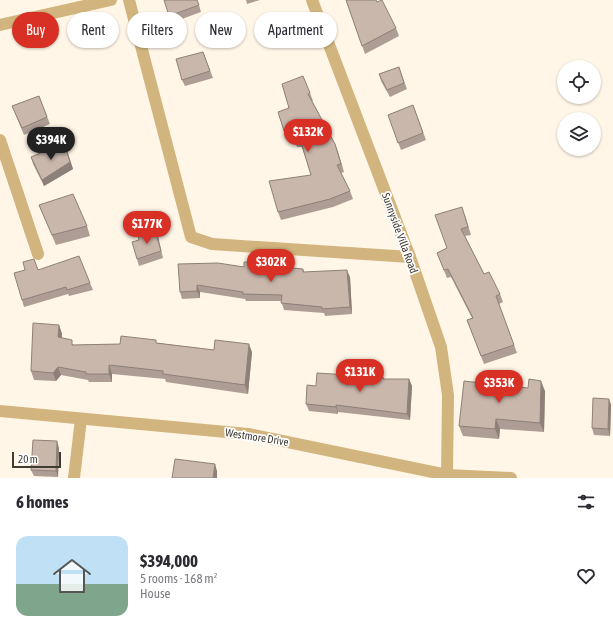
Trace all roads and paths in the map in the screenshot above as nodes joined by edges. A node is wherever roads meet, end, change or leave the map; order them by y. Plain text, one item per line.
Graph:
1 (111, 0) edge
2 (130, 0) edge
3 (312, 0) edge
4 (0, 25) edge
5 (0, 140) edge
6 (38, 254) dead end
7 (410, 257) junction
8 (0, 411) edge
9 (81, 419) junction
10 (447, 475) junction
11 (74, 478) edge
12 (511, 478) edge

1 - 4 street
2 - 7 street
3 - 7 street, Sunnyside Villa Road
5 - 6 street
7 - 10 street, Sunnyside Villa Road
8 - 9 street, Westmore Drive
9 - 10 street, Westmore Drive
9 - 11 street
10 - 12 street, Westmore Drive

